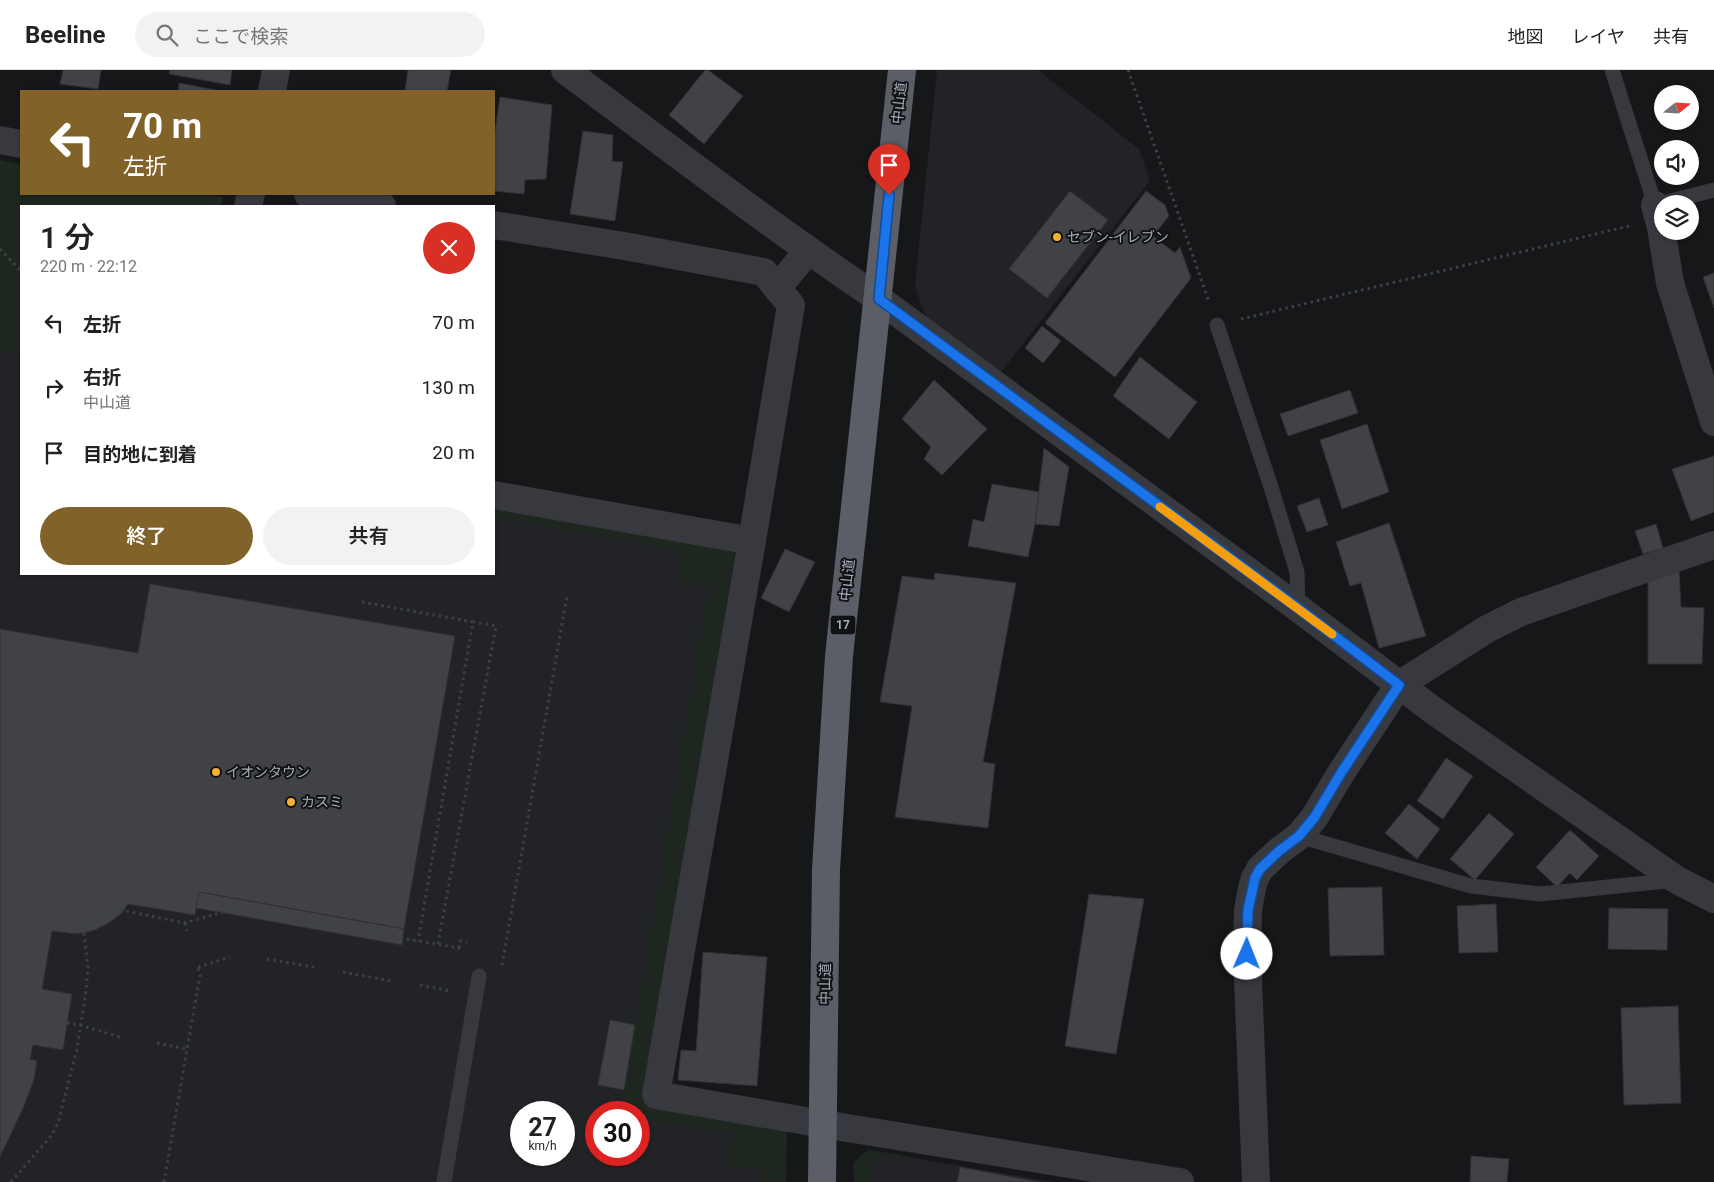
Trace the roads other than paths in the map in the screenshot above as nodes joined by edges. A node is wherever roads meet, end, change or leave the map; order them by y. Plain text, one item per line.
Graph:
1 (276, 70) edge
2 (565, 70) edge
3 (902, 70) edge
4 (1612, 70) edge
5 (272, 90) edge
6 (0, 140) edge
7 (20, 144) edge
8 (1714, 190) edge
9 (314, 195) edge
10 (1699, 196) edge
11 (1654, 203) edge
12 (376, 205) edge
13 (495, 225) edge
14 (1662, 240) edge
15 (808, 251) junction
16 (777, 288) junction
17 (879, 299) junction
18 (1217, 325) road end
19 (1705, 361) edge
20 (1714, 422) edge
21 (495, 495) edge
22 (752, 541) junction
23 (1714, 545) edge
24 (1298, 608) junction
25 (1399, 685) junction
26 (1299, 836) junction
27 (1677, 880) junction
28 (1714, 899) edge
29 (479, 976) dead end
30 (823, 1124) junction
31 (444, 1182) edge
32 (822, 1182) edge
33 (1180, 1182) edge
34 (1256, 1182) edge

1 - 5 street
2 - 15 street
3 - 17 highway, 中山道 / 17
4 - 11 lane
6 - 7 street
8 - 10 lane
9 - 12 street
13 - 16 street
14 - 19 street
15 - 16 street
15 - 17 street
16 - 22 street
17 - 24 street
17 - 30 highway, 中山道 / 17
18 - 24 lane
19 - 20 street
21 - 22 street
22 - 30 street
23 - 25 street
24 - 25 street
25 - 26 street
25 - 27 street
26 - 27 lane
26 - 34 street
27 - 28 street
29 - 31 lane
30 - 32 highway, 中山道 / 17
30 - 33 street

